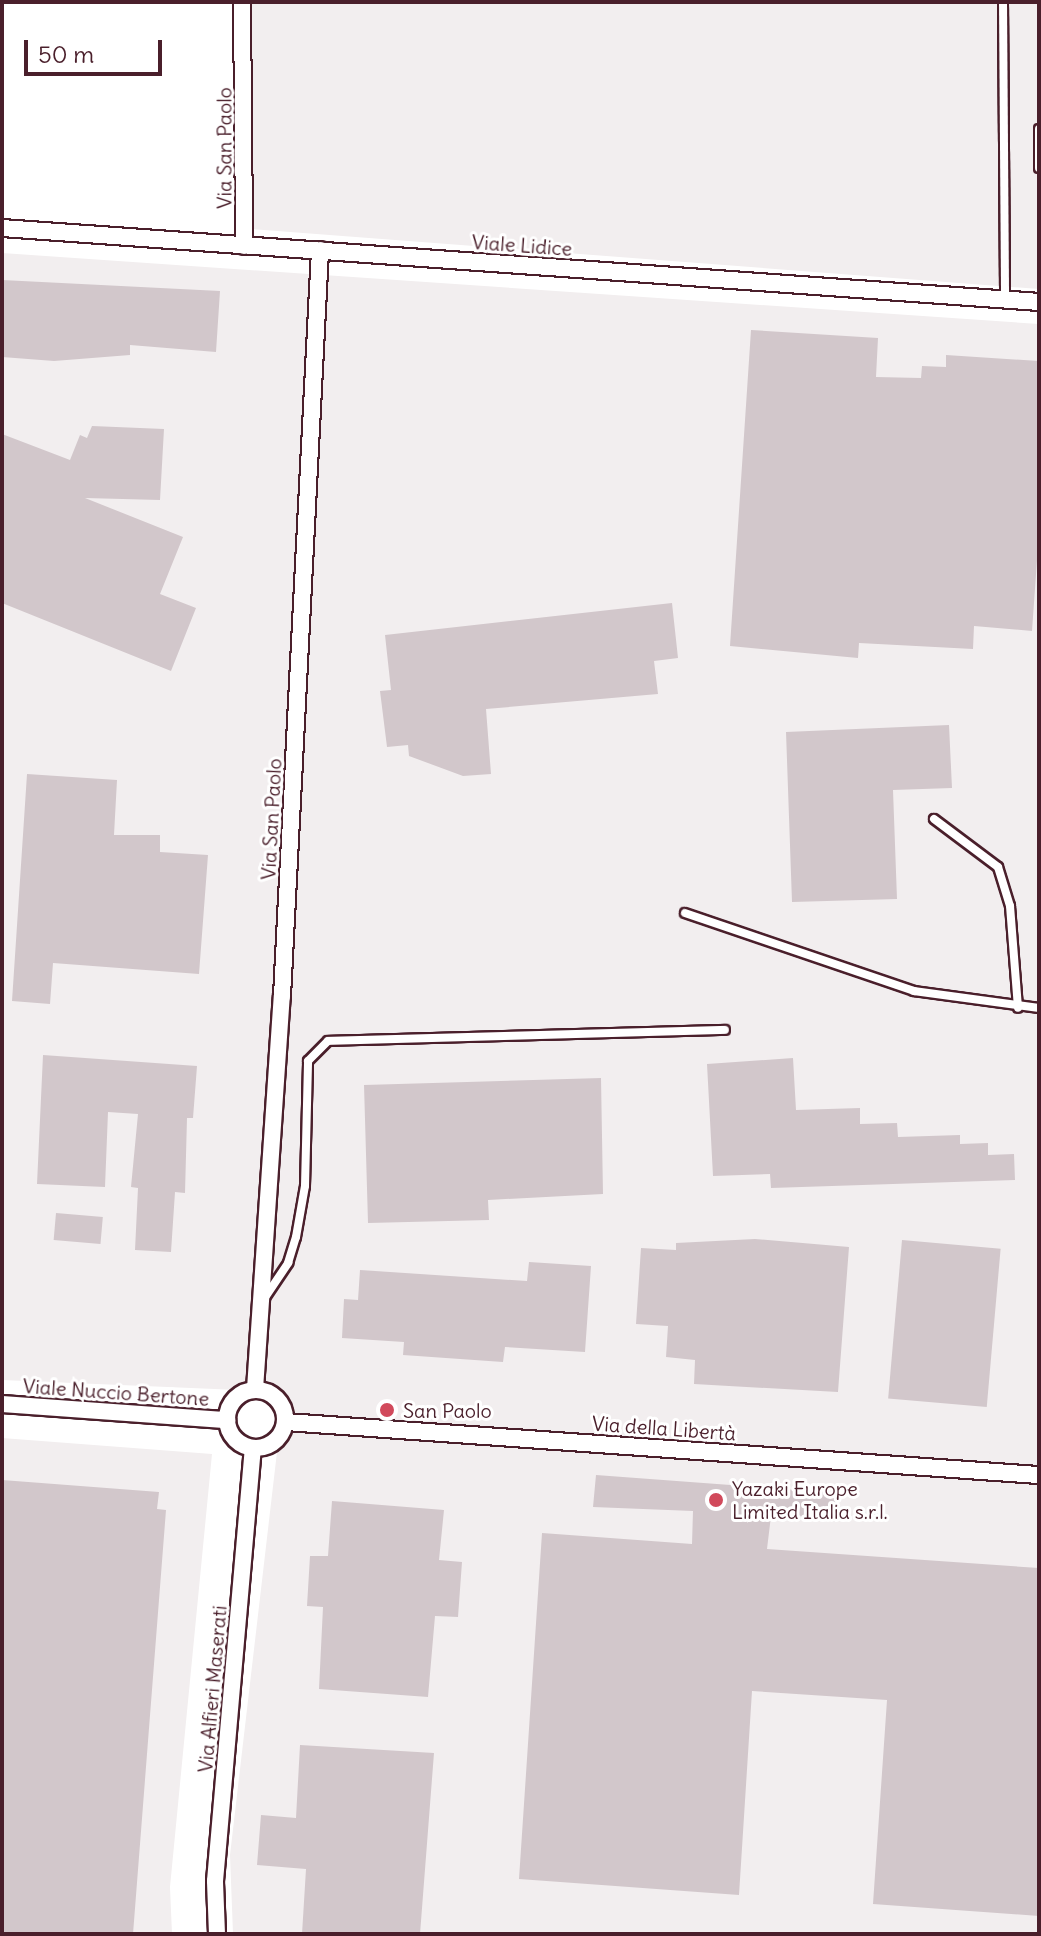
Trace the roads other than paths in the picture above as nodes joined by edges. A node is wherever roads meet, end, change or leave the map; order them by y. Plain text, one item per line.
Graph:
1 (242, 2) edge
2 (1003, 2) edge
3 (1039, 129) edge
4 (1039, 168) edge
5 (2, 228) edge
6 (244, 246) junction
7 (320, 250) junction
8 (1005, 299) junction
9 (1039, 302) edge
10 (934, 819) dead end
11 (685, 913) dead end
12 (1018, 1008) junction
13 (1039, 1008) edge
14 (725, 1030) dead end
15 (261, 1303) junction
16 (255, 1389) junction
17 (2, 1404) edge
18 (227, 1420) junction
19 (286, 1422) junction
20 (253, 1449) junction
21 (1039, 1475) edge
22 (217, 1934) edge

1 - 6 street, Via San Paolo
2 - 8 lane
3 - 4 lane
5 - 6 street, Viale Lidice
6 - 7 street, Viale Lidice
7 - 8 street, Viale Lidice
7 - 15 street, Via San Paolo
8 - 9 street, Viale Lidice
10 - 12 lane
11 - 12 lane
12 - 13 lane
14 - 15 lane
15 - 16 street, Via San Paolo
16 - 18 street
16 - 19 street
17 - 18 street, Viale Nuccio Bertone
18 - 20 street
19 - 20 street
19 - 21 street, Via della Libertà
20 - 22 street, Via Alfieri Maserati

